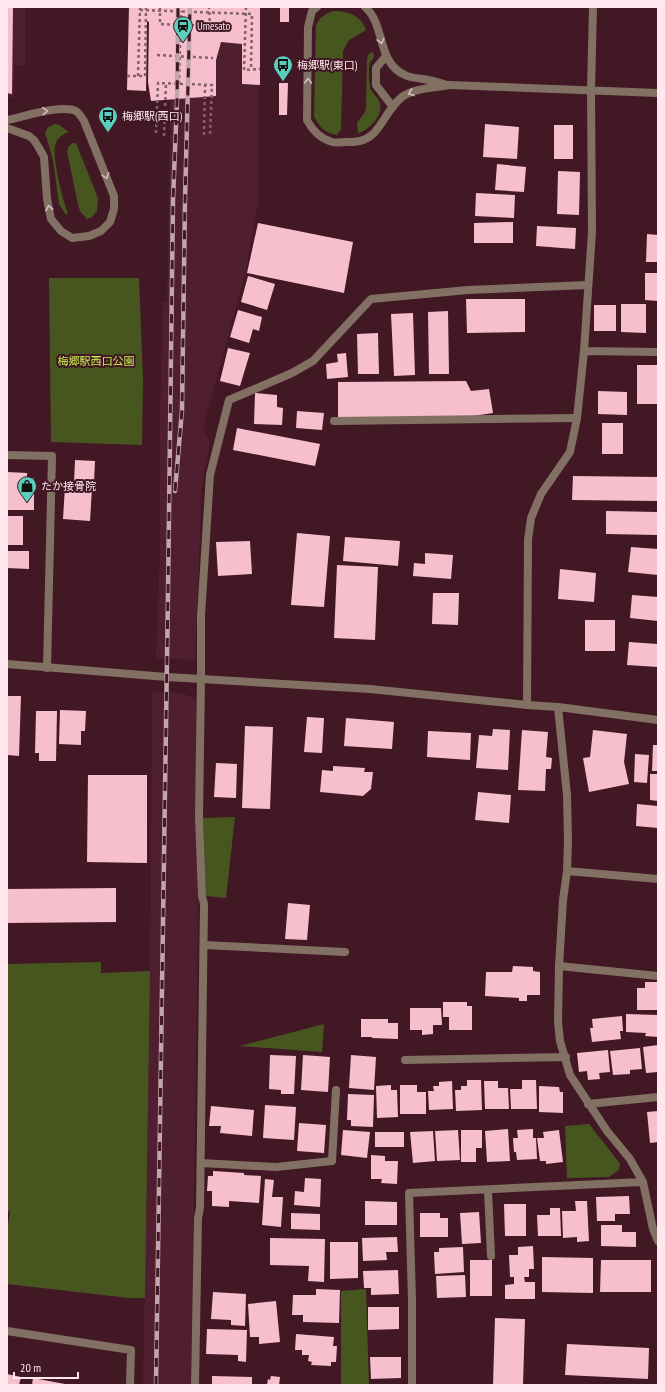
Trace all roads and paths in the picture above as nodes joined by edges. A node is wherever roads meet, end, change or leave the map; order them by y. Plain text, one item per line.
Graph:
1 (160, 7) edge
2 (209, 7) edge
3 (246, 7) edge
4 (317, 7) edge
5 (365, 7) edge
6 (593, 7) edge
7 (140, 8) edge
8 (146, 8) edge
9 (181, 11) junction
10 (246, 14) junction
11 (181, 25) junction
12 (157, 55) dead end
13 (180, 56) junction
14 (386, 56) junction
15 (213, 58) dead end
16 (251, 69) junction
17 (260, 69) dead end
18 (127, 76) dead end
19 (138, 76) junction
20 (166, 83) junction
21 (179, 84) junction
22 (205, 85) junction
23 (449, 85) junction
24 (591, 90) junction
25 (658, 93) edge
26 (393, 107) junction
27 (7, 120) edge
28 (7, 128) edge
29 (156, 133) dead end
30 (204, 135) dead end
31 (210, 135) dead end
32 (164, 136) dead end
33 (588, 285) junction
34 (584, 351) junction
35 (658, 352) edge
36 (577, 418) junction
37 (334, 421) dead end
38 (7, 455) edge
39 (7, 664) edge
40 (47, 668) junction
41 (201, 678) junction
42 (527, 705) junction
43 (558, 707) junction
44 (658, 720) edge
45 (567, 870) junction
46 (658, 879) edge
47 (204, 945) junction
48 (345, 952) dead end
49 (559, 966) junction
50 (658, 976) edge
51 (566, 1058) junction
52 (405, 1060) dead end
53 (336, 1090) dead end
54 (658, 1097) edge
55 (588, 1104) junction
56 (201, 1163) junction
57 (643, 1182) junction
58 (488, 1190) junction
59 (655, 1222) edge
60 (658, 1241) edge
61 (490, 1256) dead end
62 (7, 1331) edge
63 (130, 1385) edge
64 (195, 1385) edge
65 (412, 1385) edge

1 - 11 path
2 - 11 path
3 - 10 path
26 -> 4 street
5 -> 14 street
6 - 24 street
7 - 8 path
7 - 19 path
8 - 9 path
8 - 19 path
9 - 10 path
9 - 11 path
10 - 16 path
10 - 16 path
11 - 13 path
12 - 13 path
13 - 15 path
13 - 21 path
14 - 23 street
14 - 26 street
16 - 17 path
18 - 19 path
20 - 21 path
20 - 29 path
20 - 32 path
21 - 22 path
22 - 30 path
22 - 31 path
23 - 24 street
23 -> 26 street
24 - 25 street
24 - 33 street
27 -> 28 street
33 - 34 street
33 - 41 street
34 - 35 street
34 - 36 street
36 - 37 street
36 - 42 street
38 - 40 street
39 - 40 street
40 - 41 street
41 - 42 street
41 - 47 street
42 - 43 street
43 - 44 street
43 - 45 street
45 - 46 street
45 - 49 street
47 - 48 street
47 - 56 street
49 - 50 street
49 - 51 street
51 - 52 street
51 - 55 street
53 - 56 street
54 - 55 street
55 - 57 street
56 - 64 street
57 - 58 street
57 - 59 street
58 - 61 street
58 - 65 street
59 - 60 street
62 - 63 street

